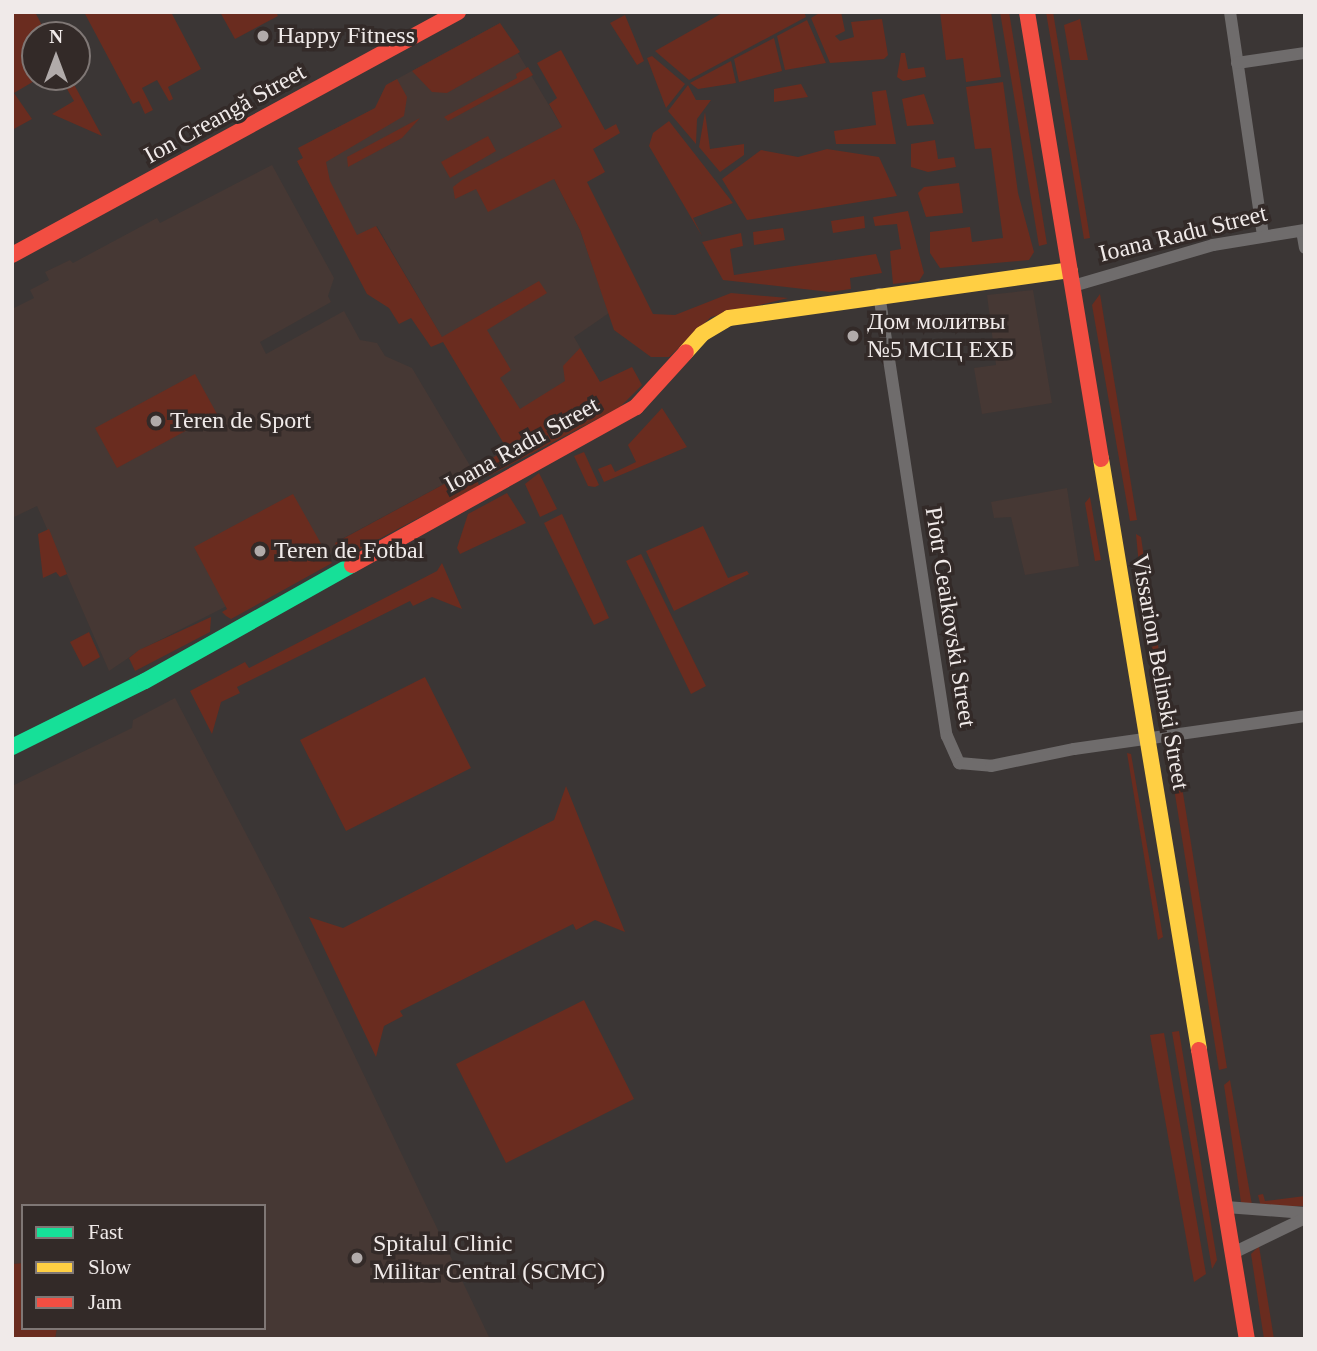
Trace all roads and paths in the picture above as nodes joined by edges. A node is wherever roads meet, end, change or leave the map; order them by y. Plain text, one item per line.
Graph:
1 (458, 12) edge
2 (1027, 12) edge
3 (1230, 12) edge
4 (1305, 53) edge
5 (1237, 63) junction
6 (1303, 231) edge
7 (1263, 236) junction
8 (1305, 248) edge
9 (12, 255) edge
10 (1071, 278) junction
11 (879, 294) junction
12 (1305, 716) edge
13 (1148, 738) junction
14 (12, 747) edge
15 (1226, 1207) junction
16 (1305, 1216) edge
17 (1233, 1253) junction
18 (1247, 1339) edge

1 - 9 main road, Ion Creangă Street
2 - 10 main road, Vissarion Belinski Street
3 - 5 street
4 - 5 street
5 - 7 street
6 - 7 street, Ioana Radu Street
6 - 8 street
7 - 10 street, Ioana Radu Street
10 - 11 main road, Ioana Radu Street
10 - 13 main road, Vissarion Belinski Street
11 - 13 street, Piotr Ceaikovski Street
11 - 14 main road, Ioana Radu Street
12 - 13 street, Piotr Ceaikovski Street
13 - 15 main road, Vissarion Belinski Street
15 - 16 street
15 - 17 main road, Vissarion Belinski Street
16 - 17 street
17 - 18 main road, Vissarion Belinski Street

